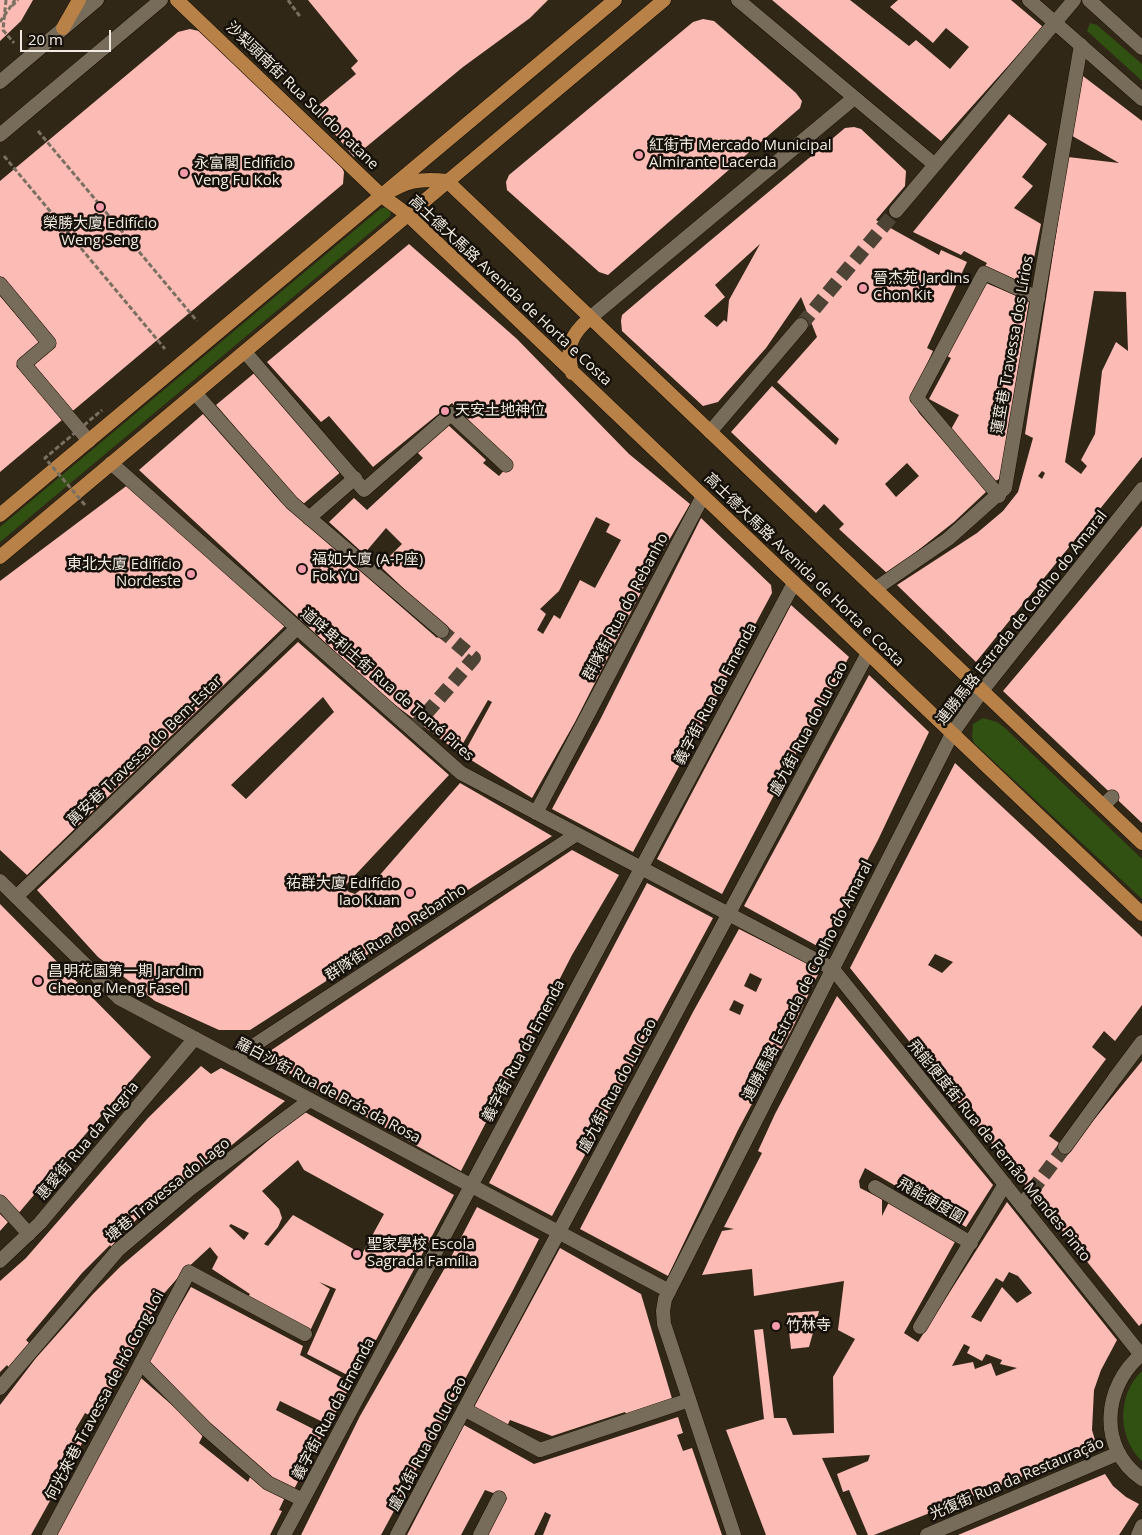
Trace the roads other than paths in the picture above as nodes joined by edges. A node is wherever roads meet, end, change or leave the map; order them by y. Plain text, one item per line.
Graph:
1 (79, 0) edge
2 (97, 0) edge
3 (161, 0) edge
4 (177, 0) edge
5 (615, 0) edge
6 (664, 0) edge
7 (738, 0) edge
8 (1029, 0) edge
9 (1074, 0) edge
10 (1089, 0) edge
11 (1055, 22) junction
12 (63, 28) junction
13 (1081, 45) junction
14 (1142, 48) edge
15 (0, 82) edge
16 (854, 98) junction
17 (1142, 99) edge
18 (0, 135) edge
19 (935, 165) junction
20 (448, 181) junction
21 (382, 196) junction
22 (896, 211) tunnel mouth
23 (408, 215) junction
24 (0, 284) edge
25 (1038, 298) junction
26 (590, 318) junction
27 (801, 325) tunnel mouth
28 (245, 352) junction
29 (572, 372) junction
30 (195, 393) junction
31 (710, 432) junction
32 (89, 441) junction
33 (111, 463) junction
34 (506, 465) dead end
35 (354, 478) junction
36 (1142, 489) edge
37 (703, 496) junction
38 (999, 496) junction
39 (0, 515) edge
40 (309, 518) junction
41 (0, 557) edge
42 (794, 583) junction
43 (875, 589) junction
44 (297, 628) junction
45 (442, 631) tunnel mouth
46 (868, 653) junction
47 (982, 691) junction
48 (952, 734) junction
49 (536, 813) junction
50 (577, 834) junction
51 (1142, 843) edge
52 (640, 868) junction
53 (0, 881) edge
54 (16, 897) junction
55 (728, 914) junction
56 (1142, 914) edge
57 (832, 968) junction
58 (195, 1038) junction
59 (1142, 1042) edge
60 (233, 1059) junction
61 (310, 1100) junction
62 (1065, 1146) tunnel mouth
63 (1005, 1184) junction
64 (471, 1186) junction
65 (875, 1187) dead end
66 (1031, 1192) tunnel mouth
67 (0, 1202) edge
68 (1022, 1206) junction
69 (558, 1233) junction
70 (29, 1234) junction
71 (970, 1243) junction
72 (0, 1261) edge
73 (669, 1291) junction
74 (920, 1326) dead end
75 (305, 1334) dead end
76 (1142, 1354) edge
77 (141, 1363) junction
78 (0, 1388) edge
79 (689, 1400) junction
80 (464, 1409) junction
81 (1119, 1453) junction
82 (1142, 1479) edge
83 (499, 1498) dead end
84 (303, 1500) junction
85 (1142, 1526) edge
86 (49, 1535) edge
87 (284, 1535) edge
88 (397, 1535) edge
89 (480, 1535) edge
90 (734, 1535) edge
91 (927, 1535) edge
92 (1138, 1535) edge

1 - 12 main road
2 - 12 street
3 - 18 street
4 - 21 main road, 沙梨頭南街 Rua Sul do Patane
5 - 21 main road
6 - 20 main road
7 - 16 street
8 - 11 street
9 - 11 street
10 - 14 street
11 - 13 street
11 - 19 street
12 - 15 street
13 - 17 street
13 - 25 street, 蓮莖巷 Travessa dos Lírios
16 - 19 street
16 - 26 street
19 - 22 street
20 - 21 main road, 高士德大馬路 Avenida de Horta e Costa
20 - 23 main road
20 - 26 main road
21 - 23 main road, 高士德大馬路 Avenida de Horta e Costa
21 - 32 main road
23 - 28 main road
23 - 29 main road, 高士德大馬路 Avenida de Horta e Costa
24 - 32 street
25 - 38 street, 蓮莖巷 Travessa dos Lírios
25 - 38 street
26 - 29 main road
26 - 31 main road
27 - 31 street
28 - 30 main road
28 - 35 street
29 - 37 main road, 高士德大馬路 Avenida de Horta e Costa
30 - 33 main road
30 - 40 street
31 - 43 main road
32 - 39 main road
33 - 41 main road
33 - 44 street, 道咩卑利士街 Rua de Tomé Pires
34 - 35 street
35 - 40 street
36 - 47 street, 連勝馬路 Estrada de Coelho do Amaral
37 - 42 main road, 高士德大馬路 Avenida de Horta e Costa
37 - 49 street, 群隊街 Rua do Rebanho
38 - 43 street, 蓮莖巷 Travessa dos Lírios
40 - 45 street
42 - 46 main road, 高士德大馬路 Avenida de Horta e Costa
42 - 52 street, 義字街 Rua da Emenda
43 - 47 main road
44 - 49 street, 道咩卑利士街 Rua de Tomé Pires
44 - 54 street, 萬安巷 Travessa do Bem-Estar
46 - 48 main road, 高士德大馬路 Avenida de Horta e Costa
46 - 55 street, 盧九街 Rua do Lu Cao
47 - 48 street, 連勝馬路 Estrada de Coelho do Amaral
47 - 51 main road
48 - 56 main road, 高士德大馬路 Avenida de Horta e Costa
48 - 57 street, 連勝馬路 Estrada de Coelho do Amaral
49 - 50 street, 道咩卑利士街 Rua de Tomé Pires
50 - 52 street, 道咩卑利士街 Rua de Tomé Pires
50 - 60 street, 群隊街 Rua do Rebanho
52 - 55 street, 道咩卑利士街 Rua de Tomé Pires
52 - 64 street, 義字街 Rua da Emenda
53 - 54 street, 羅白沙街 Rua de Brás da Rosa
54 - 58 street, 羅白沙街 Rua de Brás da Rosa
55 - 57 street, 道咩卑利士街 Rua de Tomé Pires
55 - 69 street, 盧九街 Rua do Lu Cao
57 - 63 street, 飛能便度街 Rua de Fernão Mendes Pinto
57 - 73 street, 連勝馬路 Estrada de Coelho do Amaral
58 - 60 street, 羅白沙街 Rua de Brás da Rosa
58 - 70 street, 惠愛街 Rua da Alegria
59 - 62 street
60 - 61 street, 羅白沙街 Rua de Brás da Rosa
61 - 64 street, 羅白沙街 Rua de Brás da Rosa
61 - 78 street, 塘巷 Travessa do Lago
63 - 68 street, 飛能便度街 Rua de Fernão Mendes Pinto
63 - 71 street
64 - 69 street, 羅白沙街 Rua de Brás da Rosa
64 - 84 street, 義字街 Rua da Emenda
65 - 71 street, 飛能便度圍
66 - 68 street
67 - 70 street
68 - 76 street, 飛能便度街 Rua de Fernão Mendes Pinto
69 - 73 street, 羅白沙街 Rua de Brás da Rosa
69 - 80 street, 盧九街 Rua do Lu Cao
70 - 72 street, 惠愛街 Rua da Alegria
71 - 74 street
73 - 79 street, 連勝馬路 Estrada de Coelho do Amaral
75 - 77 street, 何光來巷 Travessa de Hó Cong Loi
76 - 81 street
77 - 84 street
77 - 86 street, 何光來巷 Travessa de Hó Cong Loi
79 - 80 street
79 - 90 street, 連勝馬路 Estrada de Coelho do Amaral
80 - 88 street, 盧九街 Rua do Lu Cao
81 - 82 street
81 - 91 street, 光復街 Rua da Restauração
83 - 89 street
84 - 87 street, 義字街 Rua da Emenda
85 - 92 street

